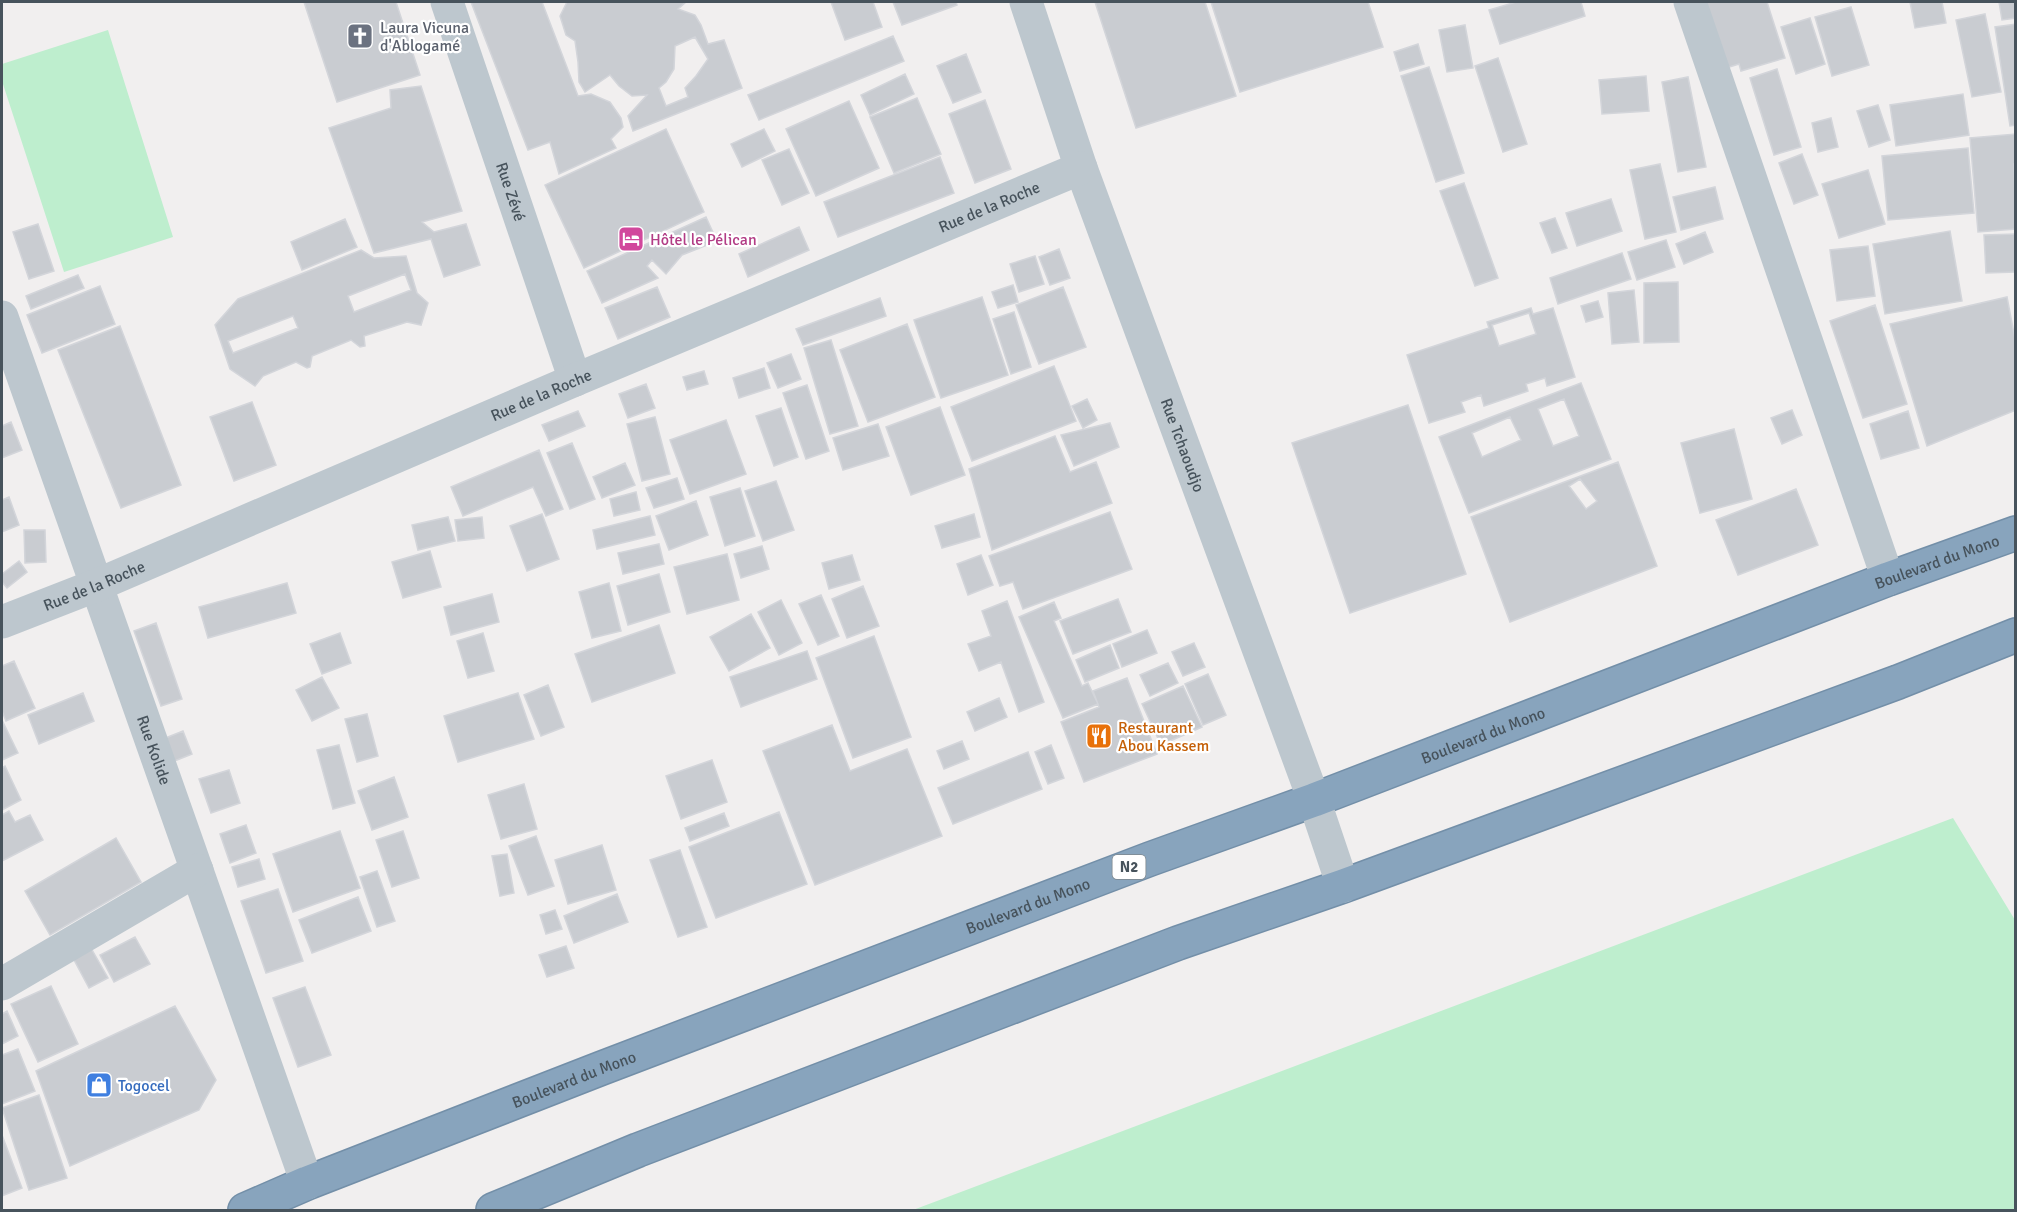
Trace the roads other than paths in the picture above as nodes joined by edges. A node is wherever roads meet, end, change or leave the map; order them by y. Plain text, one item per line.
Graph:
1 (447, 2) edge
2 (1026, 2) edge
3 (1690, 2) edge
4 (1081, 168) junction
5 (2, 317) edge
6 (575, 380) junction
7 (2016, 533) edge
8 (1887, 579) junction
9 (97, 585) junction
10 (2, 622) edge
11 (2016, 635) edge
12 (1314, 800) junction
13 (197, 870) junction
14 (1343, 886) junction
15 (2, 984) edge
16 (307, 1183) junction
17 (245, 1210) edge
18 (493, 1210) edge

1 - 6 street, Rue Zévé
2 - 4 street, Rue Tchaoudjo
3 - 8 street
4 - 6 street, Rue de la Roche
4 - 12 street, Rue Tchaoudjo
5 - 9 street, Rue Kolide
6 - 9 street, Rue de la Roche
7 - 8 highway, Boulevard du Mono / N2
8 - 12 highway, Boulevard du Mono / N2
9 - 10 street, Rue de la Roche
9 - 13 street, Rue Kolide
11 - 14 highway
12 - 14 street, Rue Tchaoudjo
12 - 16 highway, Boulevard du Mono / N2
13 - 15 street
13 - 16 street, Rue Kolide
14 - 18 highway
16 - 17 highway, Boulevard du Mono / N2

